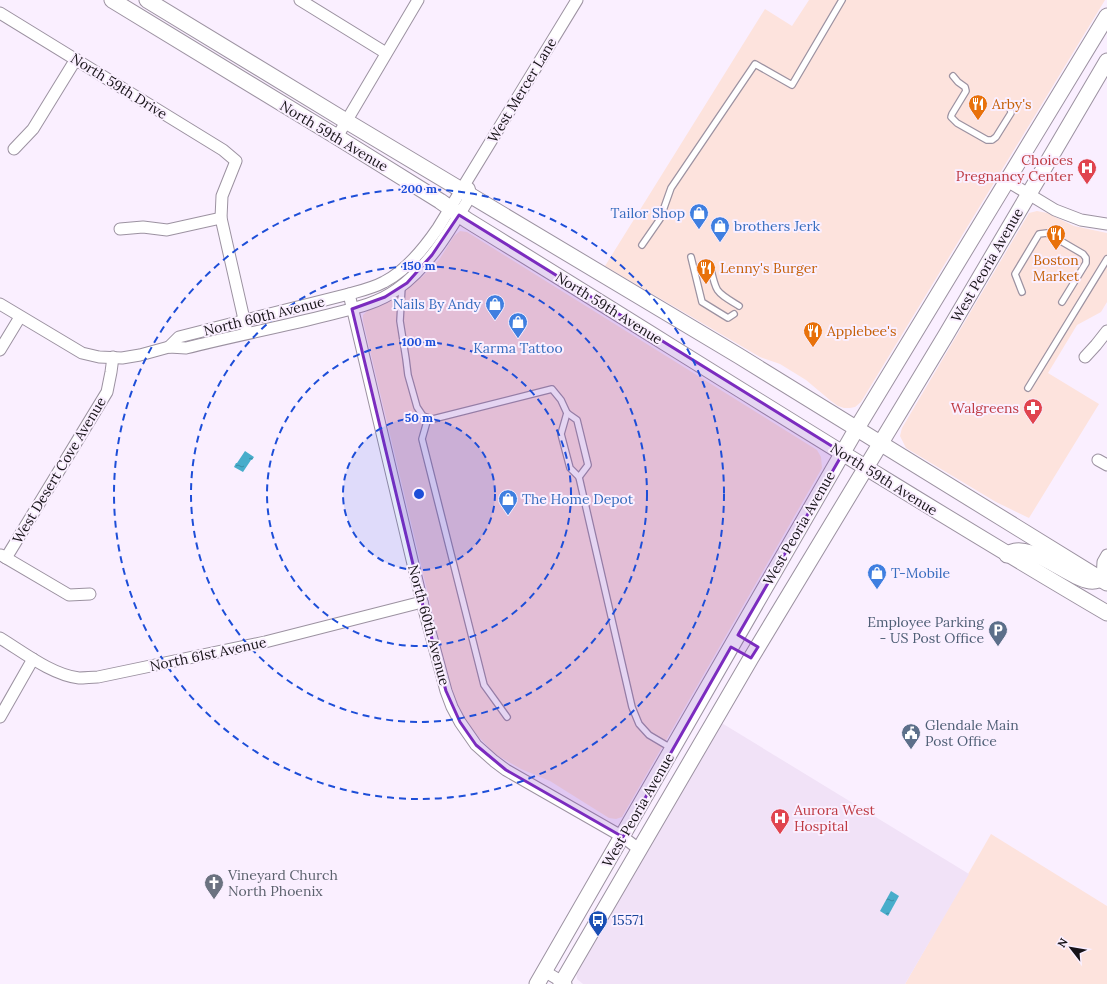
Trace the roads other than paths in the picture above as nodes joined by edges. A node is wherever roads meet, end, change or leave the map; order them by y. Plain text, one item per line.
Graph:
1 (112, 0) edge
2 (147, 0) edge
3 (300, 0) edge
4 (418, 0) edge
5 (577, 0) edge
6 (842, 0) edge
7 (0, 13) edge
8 (1107, 16) edge
9 (386, 53) junction
10 (76, 59) junction
11 (1107, 61) edge
12 (954, 76) dead end
13 (1010, 105) dead end
14 (346, 121) junction
15 (337, 137) junction
16 (14, 149) dead end
17 (1007, 182) junction
18 (466, 188) junction
19 (1028, 195) junction
20 (454, 211) junction
21 (221, 218) junction
22 (1107, 224) edge
23 (120, 230) dead end
24 (642, 245) dead end
25 (691, 257) dead end
26 (1107, 259) edge
27 (710, 265) dead end
28 (402, 286) junction
29 (1022, 292) dead end
30 (349, 294) junction
31 (1062, 302) dead end
32 (0, 304) edge
33 (739, 306) dead end
34 (352, 309) junction
35 (734, 314) dead end
36 (20, 317) junction
37 (245, 321) junction
38 (1107, 331) edge
39 (247, 334) junction
40 (169, 347) junction
41 (0, 350) edge
42 (113, 357) junction
43 (1085, 357) dead end
44 (1028, 388) dead end
45 (567, 414) junction
46 (428, 418) junction
47 (857, 428) junction
48 (881, 443) junction
49 (843, 453) junction
50 (866, 468) junction
51 (579, 477) junction
52 (1007, 555) junction
53 (1107, 555) edge
54 (3, 557) edge
55 (1105, 579) edge
56 (90, 594) dead end
57 (422, 602) junction
58 (1107, 614) edge
59 (0, 638) edge
60 (734, 641) junction
61 (755, 653) junction
62 (33, 659) junction
63 (0, 717) edge
64 (507, 717) dead end
65 (673, 750) junction
66 (623, 837) junction
67 (640, 850) junction
68 (541, 978) edge
69 (563, 983) edge

1 - 15 main road, North 59th Avenue
2 - 14 main road, North 59th Avenue
3 - 9 street
4 - 9 street
5 - 18 street, West Mercer Lane
6 - 24 lane
7 - 10 street, North 59th Drive
8 - 17 main road, West Peoria Avenue
9 - 14 street
10 - 16 street
10 - 21 street, North 59th Drive
11 - 19 main road, West Peoria Avenue
12 - 13 lane
14 - 15 street
14 - 18 main road, North 59th Avenue
15 - 20 main road, North 59th Avenue
17 - 19 street
17 - 47 main road, West Peoria Avenue
18 - 20 street, West Mercer Lane
18 - 47 main road, North 59th Avenue
19 - 22 street
19 - 48 main road, West Peoria Avenue
20 - 28 street, West Mercer Lane
20 - 30 street, West Mercer Lane
20 - 49 main road, North 59th Avenue
21 - 23 street
21 - 37 street
25 - 35 lane
26 - 44 lane
27 - 33 lane
28 - 34 street, West Mercer Lane
28 - 46 lane
29 - 31 lane
30 - 34 street, North 60th Avenue
30 - 37 street, North 60th Avenue
32 - 36 street, North 60th Avenue
34 - 39 street, North 60th Avenue
34 - 57 street, North 60th Avenue
36 - 41 street
36 - 42 street, North 60th Avenue
37 - 39 street
37 - 40 street, North 60th Avenue
38 - 43 street
39 - 40 street, North 60th Avenue
40 - 42 street, North 60th Avenue
42 - 54 street, West Desert Cove Avenue
45 - 46 lane
45 - 51 lane
45 - 51 lane
46 - 64 lane
47 - 48 main road, North 59th Avenue
47 - 49 main road, West Peoria Avenue
48 - 50 main road, West Peoria Avenue
48 - 55 main road, North 59th Avenue
49 - 50 main road, North 59th Avenue
49 - 60 main road, West Peoria Avenue
50 - 52 main road, North 59th Avenue
50 - 61 main road, West Peoria Avenue
51 - 65 lane
52 - 55 main road
52 - 58 main road, North 59th Avenue
53 - 55 street
54 - 56 street
57 - 62 street, North 61st Avenue
57 - 66 street, North 60th Avenue
59 - 62 street, North 61st Avenue
60 - 61 main road
60 - 65 main road, West Peoria Avenue
61 - 67 main road, West Peoria Avenue
62 - 63 street
65 - 66 main road, West Peoria Avenue
66 - 67 street, North 60th Avenue
66 - 68 main road, West Peoria Avenue
67 - 69 main road, West Peoria Avenue
68 - 69 street

